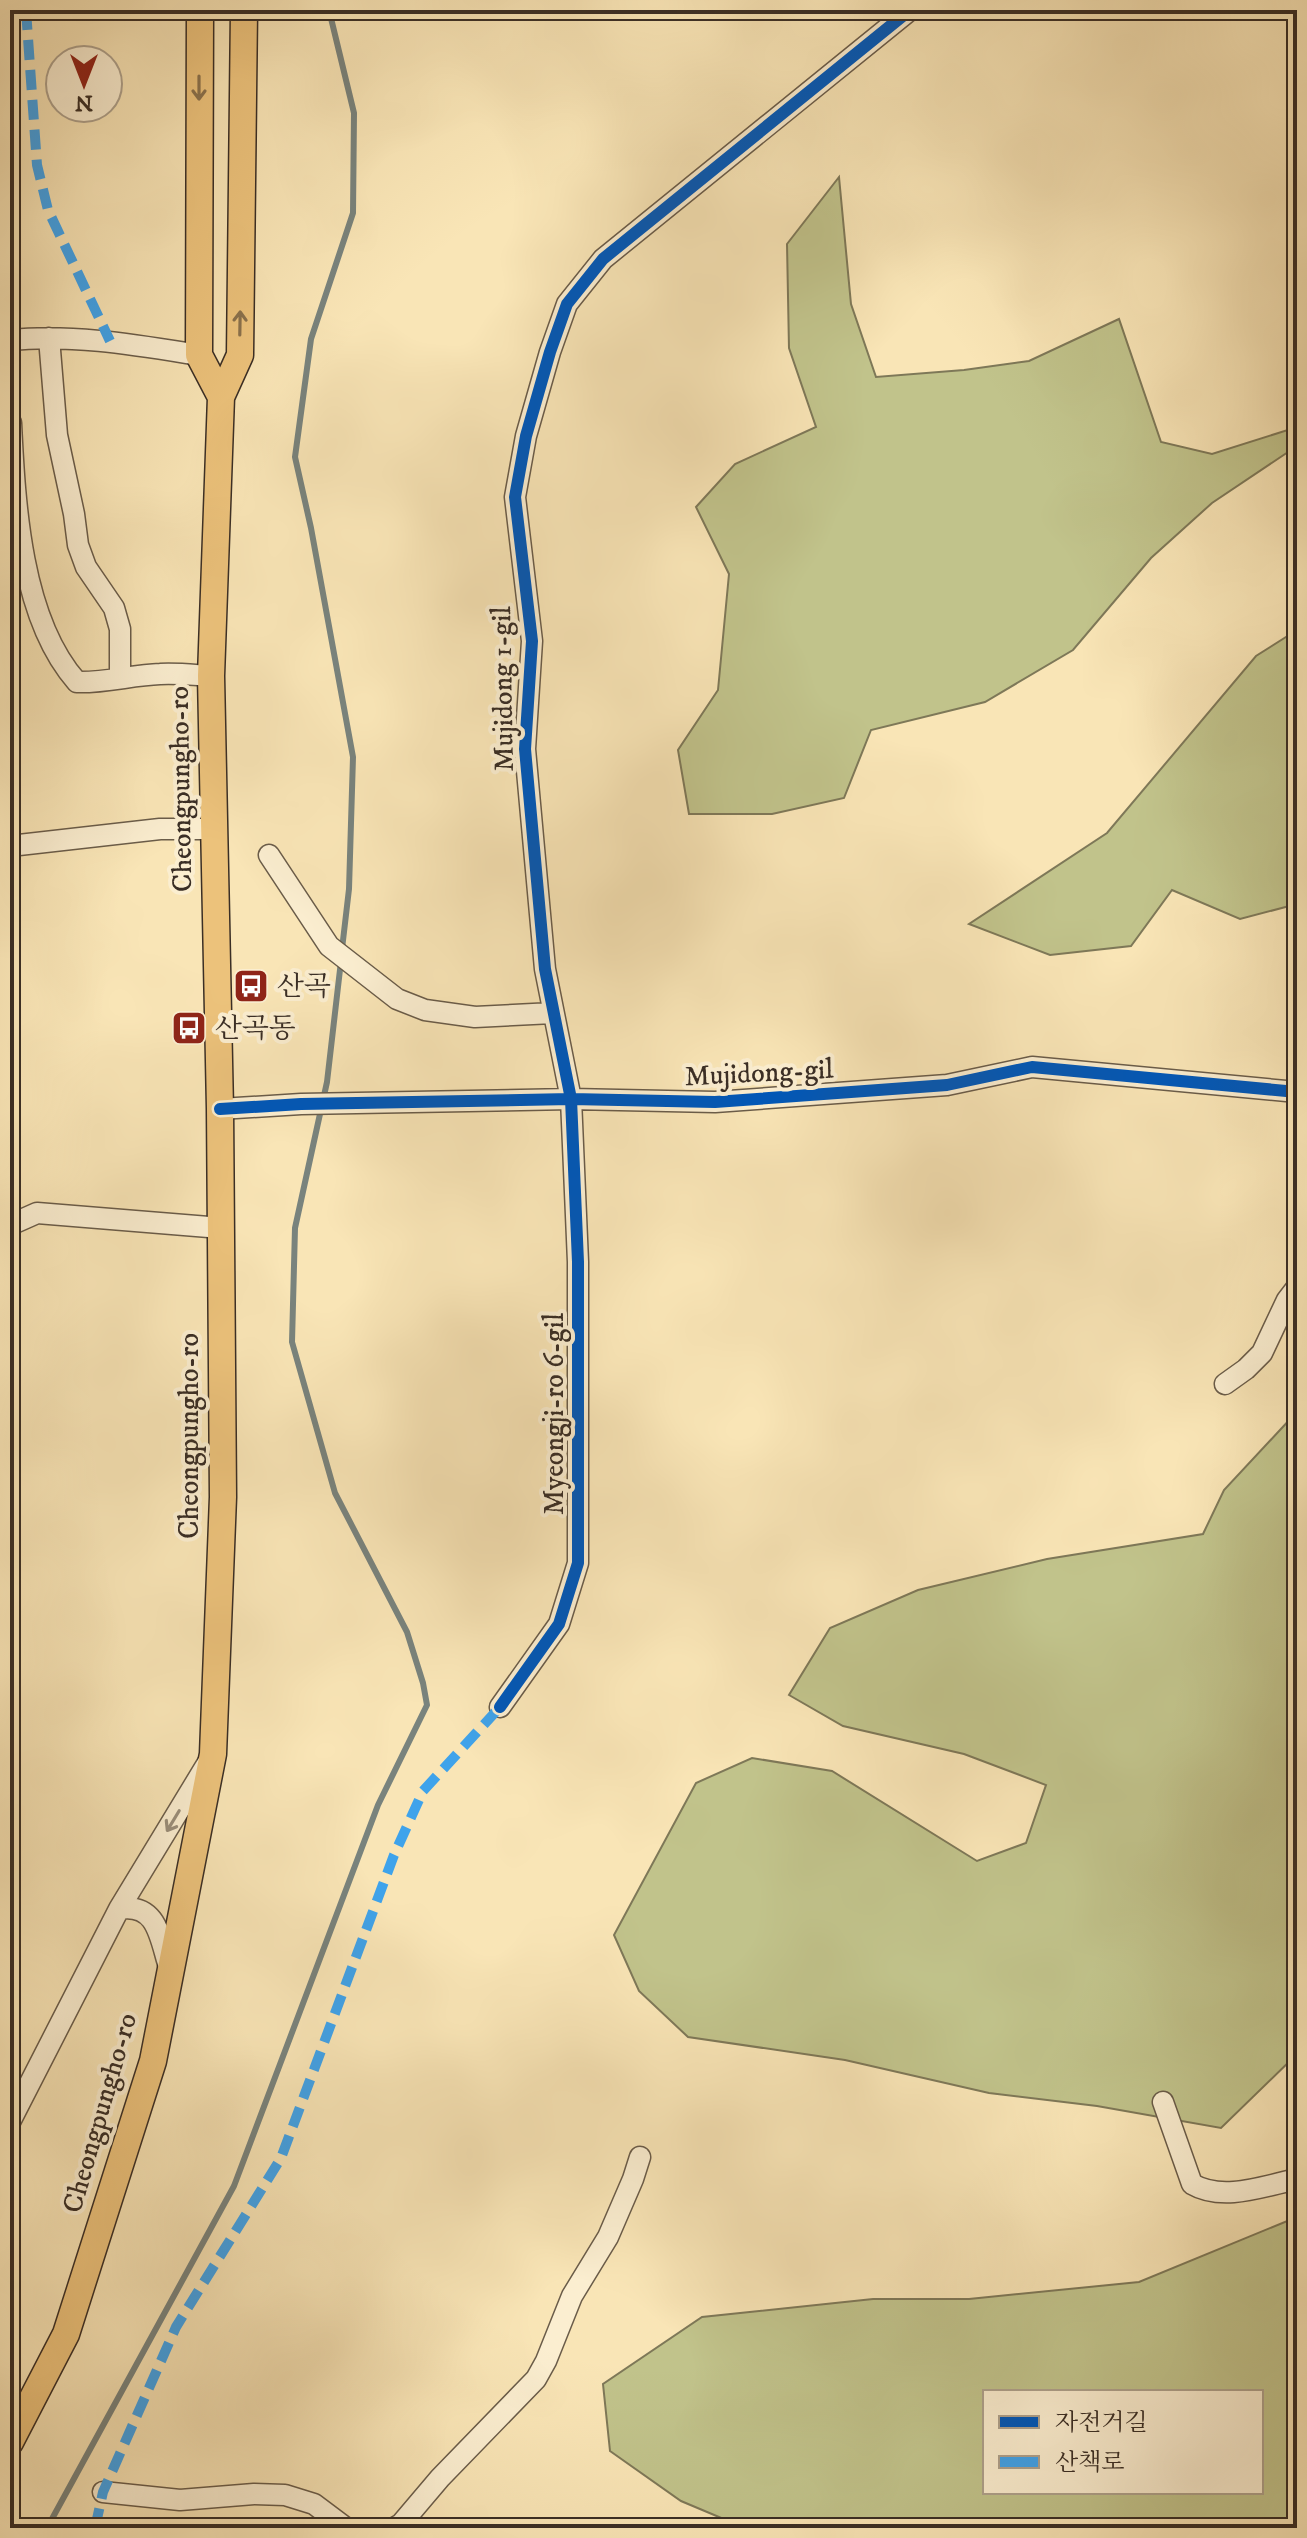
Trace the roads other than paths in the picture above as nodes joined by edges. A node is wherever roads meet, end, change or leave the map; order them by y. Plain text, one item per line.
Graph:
1 (200, 10) edge
2 (244, 10) edge
3 (910, 10) edge
4 (49, 338) junction
5 (10, 340) edge
6 (199, 355) junction
7 (221, 397) junction
8 (11, 423) edge
9 (211, 676) junction
10 (120, 678) junction
11 (214, 829) junction
12 (10, 846) edge
13 (269, 855) dead end
14 (553, 1013) junction
15 (1297, 1092) edge
16 (571, 1099) junction
17 (220, 1109) junction
18 (10, 1225) edge
19 (221, 1228) junction
20 (1297, 1287) edge
21 (1225, 1384) dead end
22 (500, 1707) dead end
23 (213, 1754) junction
24 (119, 1909) junction
25 (170, 1970) junction
26 (1163, 2102) dead end
27 (10, 2122) edge
28 (640, 2157) dead end
29 (1297, 2179) edge
30 (10, 2442) edge
31 (103, 2492) dead end
32 (346, 2528) edge
33 (394, 2528) edge

1 -> 6 main road, Cheongpungho-ro
7 -> 2 main road, Cheongpungho-ro
3 - 14 street, Mujidong 1-gil
4 - 5 street
4 - 6 street
4 - 10 street
6 - 7 main road, Cheongpungho-ro
7 - 9 main road, Cheongpungho-ro
8 - 10 street
9 - 10 street
9 - 11 main road, Cheongpungho-ro
11 - 12 street
11 - 17 main road, Cheongpungho-ro
13 - 14 street
14 - 16 street, Mujidong 1-gil
15 - 16 street, Mujidong-gil
16 - 17 street, Mujidong-gil
16 - 22 street, Myeongji-ro 6-gil
17 - 19 main road, Cheongpungho-ro
18 - 19 street
19 - 23 main road, Cheongpungho-ro
20 - 21 street
23 -> 24 street
23 - 25 main road, Cheongpungho-ro
24 - 25 street
24 - 27 street
25 - 30 main road, Cheongpungho-ro
26 - 29 street
28 - 33 street
31 - 32 street

